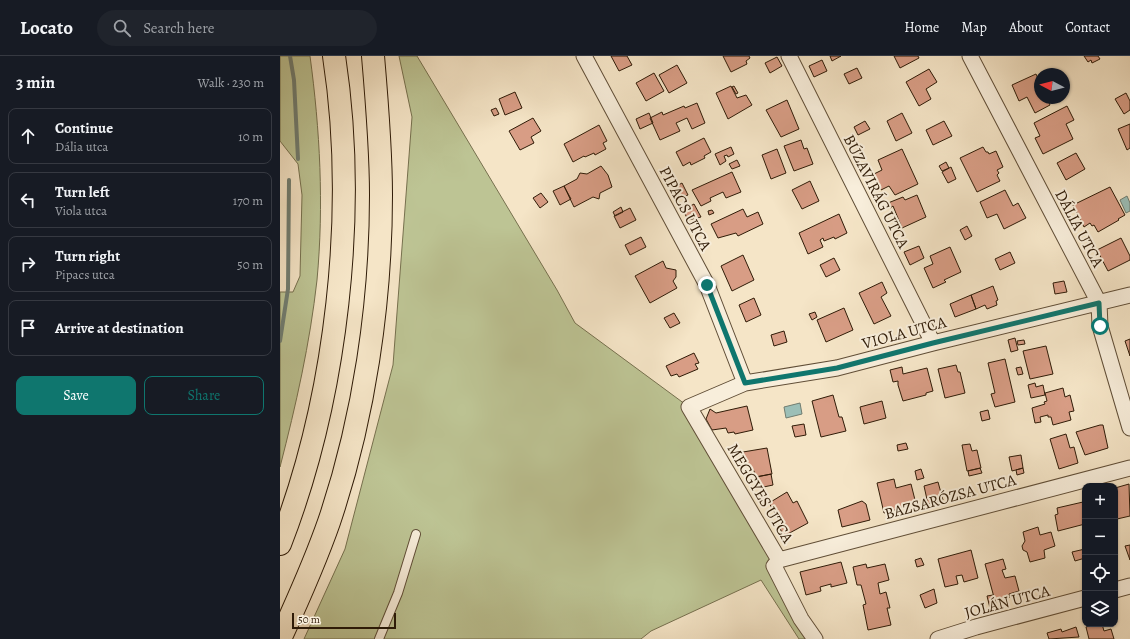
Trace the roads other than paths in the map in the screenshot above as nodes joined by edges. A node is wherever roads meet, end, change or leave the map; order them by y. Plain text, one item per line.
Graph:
1 (334, 56) edge
2 (373, 56) edge
3 (584, 56) edge
4 (789, 56) edge
5 (970, 56) edge
6 (1130, 295) edge
7 (1099, 303) junction
8 (933, 343) junction
9 (745, 383) junction
10 (689, 407) joint
11 (1130, 428) edge
12 (1130, 468) edge
13 (416, 534) dead end
14 (280, 544) edge
15 (779, 560) junction
16 (1130, 586) edge
17 (1118, 589) edge
18 (1082, 599) edge
19 (280, 639) edge
20 (379, 639) edge
21 (816, 639) edge
22 (938, 639) edge

1 - 14 highway
2 - 19 highway
3 - 9 street, PIPACS UTCA
4 - 8 street, BÚZAVIRÁG UTCA
5 - 7 street, DÁLIA UTCA
6 - 7 street, VIOLA UTCA
7 - 8 street, VIOLA UTCA
7 - 11 street, DÁLIA UTCA
8 - 9 street, VIOLA UTCA
9 - 10 street, VIOLA UTCA
10 - 15 street, MEGGYES UTCA
12 - 15 street, BAZSARÓZSA UTCA
13 - 20 lane
15 - 21 street, MEGGYES UTCA
16 - 17 street
18 - 22 street, JOLÁN UTCA

